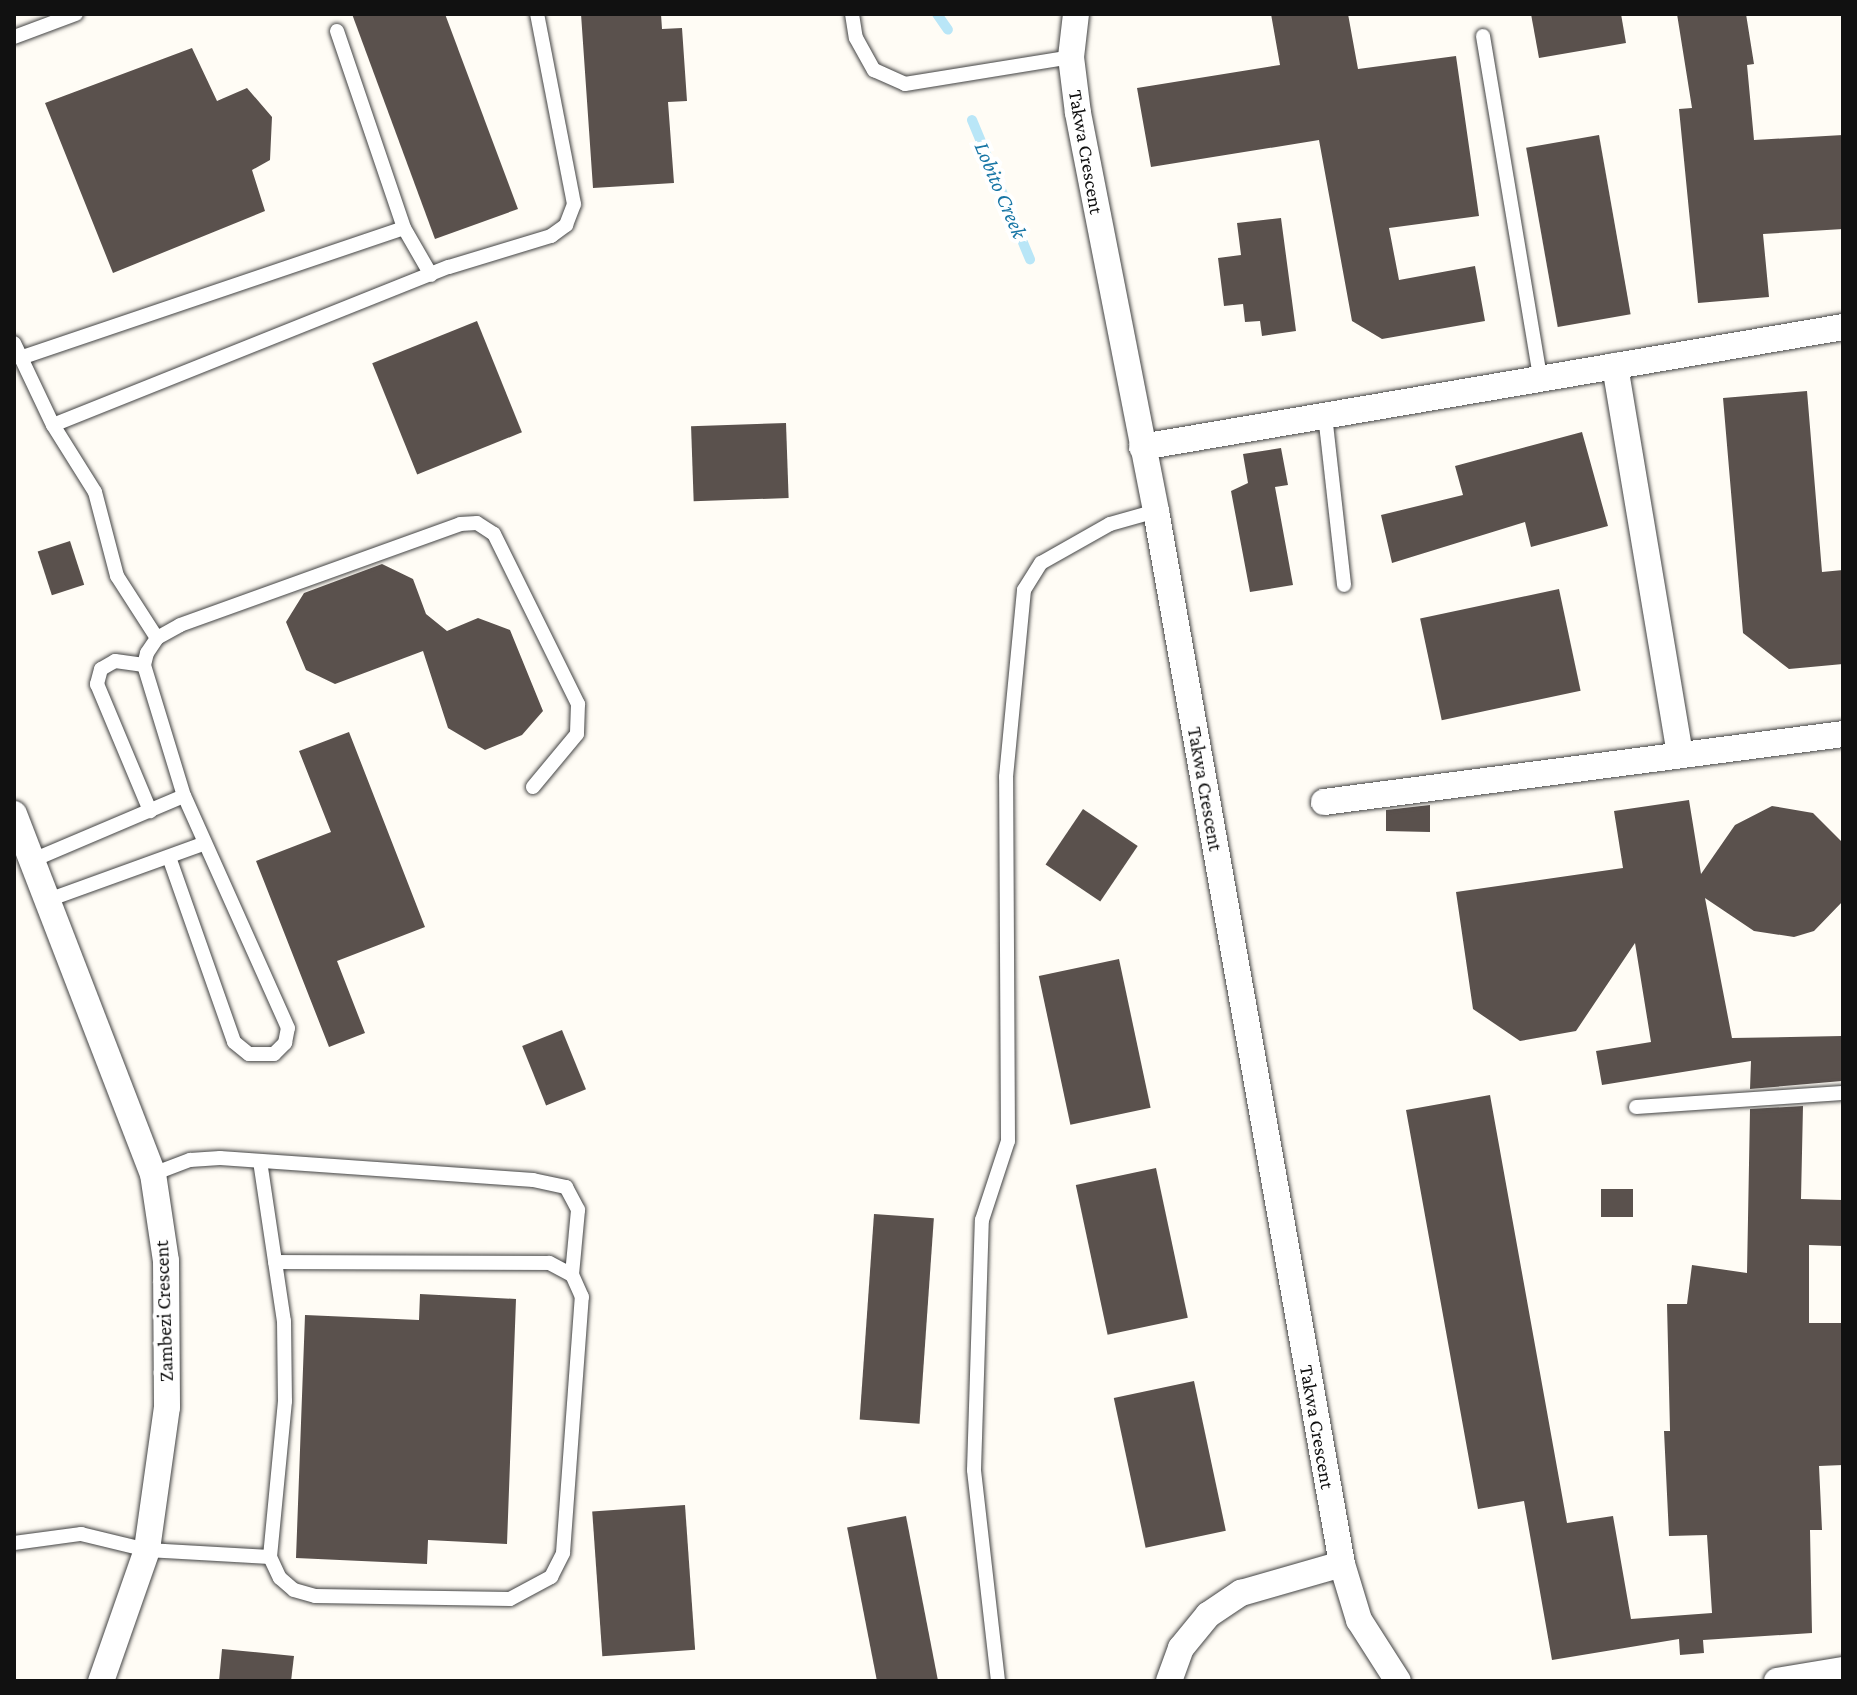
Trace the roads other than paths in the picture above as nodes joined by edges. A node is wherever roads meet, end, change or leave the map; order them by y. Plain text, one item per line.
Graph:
1 (76, 14) edge
2 (537, 14) edge
3 (852, 14) edge
4 (1076, 14) edge
5 (337, 31) dead end
6 (1483, 36) dead end
7 (14, 37) edge
8 (1071, 57) junction
9 (404, 228) junction
10 (431, 275) junction
11 (1843, 327) edge
12 (14, 343) edge
13 (20, 358) junction
14 (1615, 366) junction
15 (1540, 377) junction
16 (1325, 415) junction
17 (53, 425) junction
18 (1142, 447) junction
19 (1156, 511) junction
20 (1344, 585) dead end
21 (157, 638) junction
22 (144, 665) junction
23 (1843, 734) edge
24 (1680, 755) junction
25 (533, 787) dead end
26 (184, 796) junction
27 (1324, 802) dead end
28 (150, 811) junction
29 (14, 814) edge
30 (203, 844) junction
31 (169, 857) junction
32 (33, 860) junction
33 (48, 900) junction
34 (1843, 1093) edge
35 (1636, 1107) dead end
36 (260, 1161) junction
37 (153, 1174) junction
38 (275, 1262) junction
39 (572, 1275) junction
40 (14, 1543) edge
41 (147, 1550) junction
42 (270, 1557) junction
43 (1342, 1564) junction
44 (1843, 1670) edge
45 (1808, 1678) edge
46 (101, 1681) edge
47 (998, 1681) edge
48 (1169, 1681) edge
49 (1398, 1681) edge
50 (1777, 1681) edge

1 - 7 lane
2 - 10 lane
3 - 8 lane
4 - 8 street, Takwa Crescent
5 - 9 lane
6 - 15 lane
8 - 18 street, Takwa Crescent
9 - 10 lane
9 - 13 lane
10 - 17 lane
11 - 14 street
12 - 13 lane
13 - 17 lane
14 - 15 street
14 - 24 street
15 - 16 street
16 - 18 street
16 - 20 lane
17 - 21 lane
18 - 19 street, Takwa Crescent
19 - 43 street, Takwa Crescent
19 - 47 lane
21 - 22 lane
21 - 25 lane
22 - 26 lane
22 - 28 lane
23 - 24 street
24 - 27 street
26 - 28 lane
26 - 30 lane
28 - 32 lane
29 - 32 street, Zambezi Crescent
30 - 31 lane
30 - 31 lane
31 - 33 lane
32 - 33 street, Zambezi Crescent
33 - 37 street, Zambezi Crescent
34 - 35 lane
36 - 37 lane
36 - 38 lane
36 - 39 lane
37 - 41 street, Zambezi Crescent
38 - 39 lane
38 - 42 lane
39 - 42 lane
40 - 41 lane
41 - 42 lane
41 - 46 street, Zambezi Crescent
43 - 48 street
43 - 49 street, Takwa Crescent
44 - 45 street
45 - 50 street

